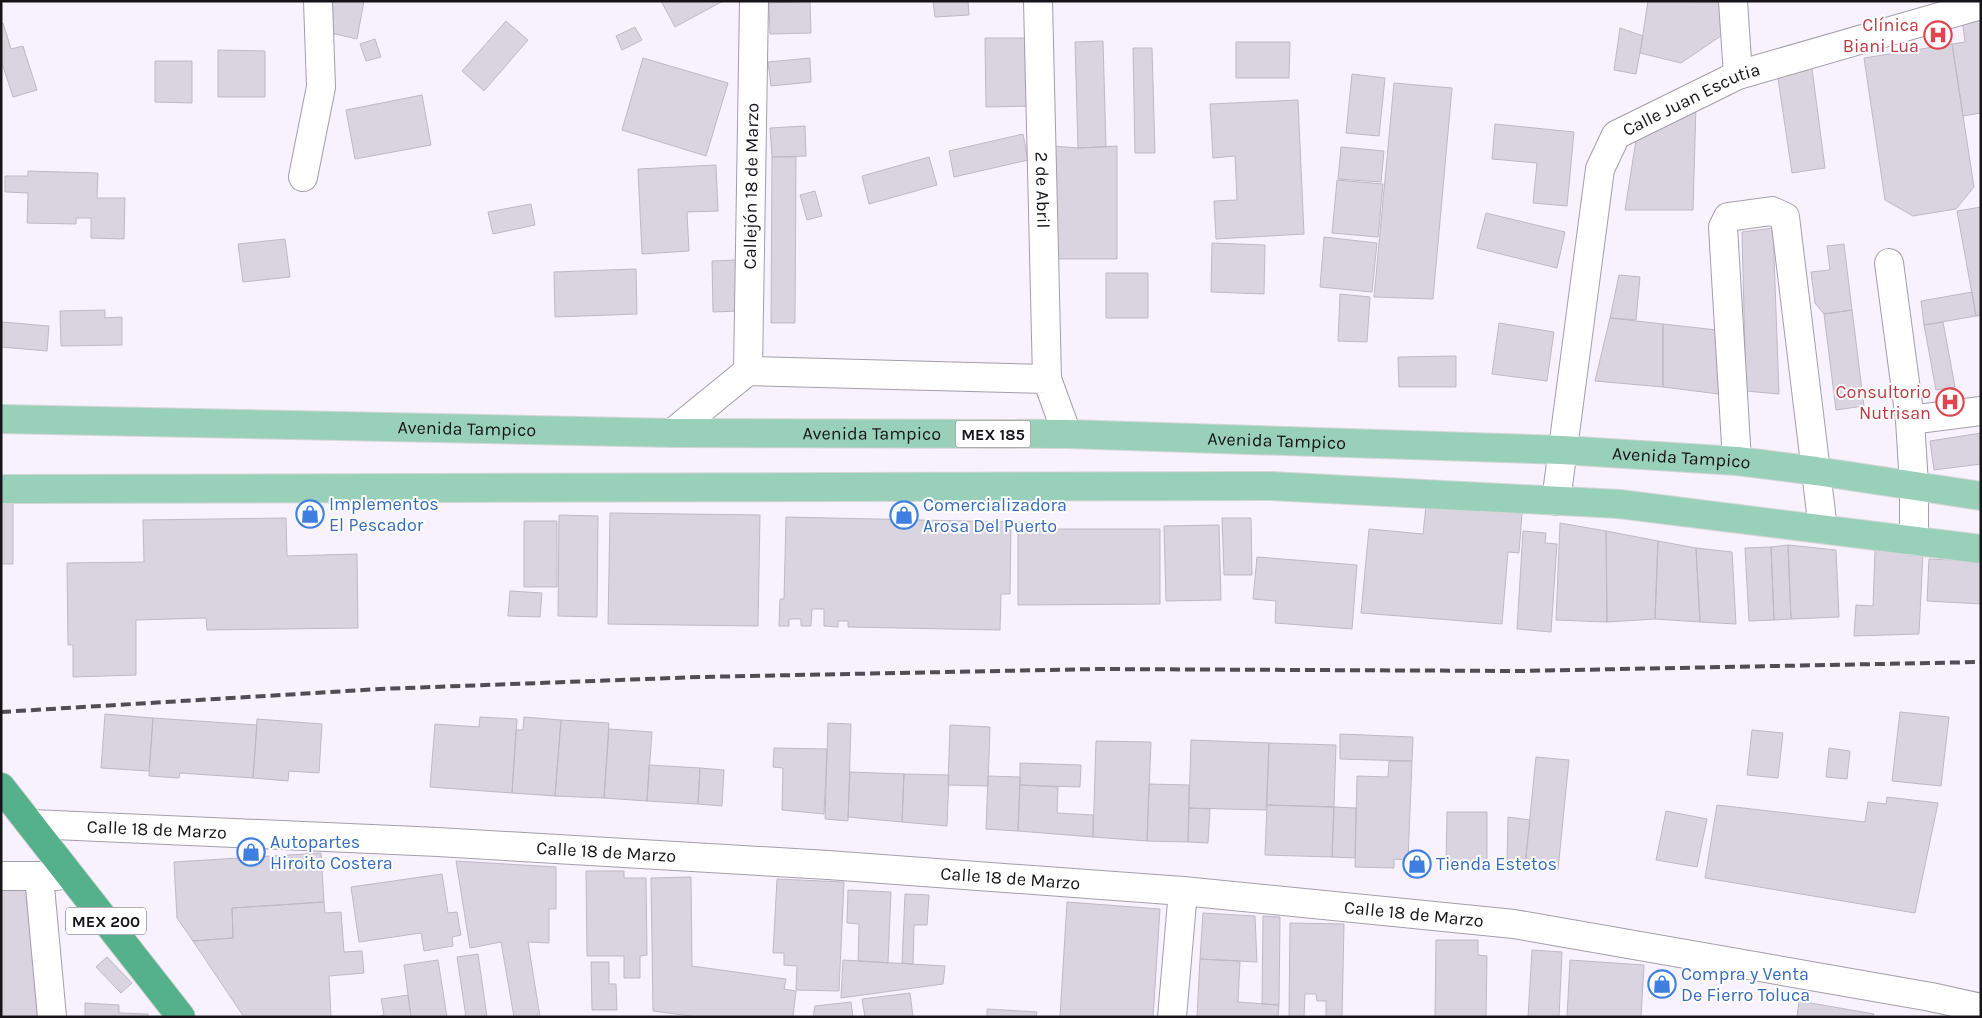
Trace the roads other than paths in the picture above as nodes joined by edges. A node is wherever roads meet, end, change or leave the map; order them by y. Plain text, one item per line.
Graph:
1 (318, 1) edge
2 (754, 1) edge
3 (1038, 1) edge
4 (1733, 1) edge
5 (1981, 5) edge
6 (1738, 75) junction
7 (303, 177) dead end
8 (1889, 262) dead end
9 (748, 371) junction
10 (1046, 378) junction
11 (1981, 411) edge
12 (1, 419) edge
13 (1910, 420) junction
14 (672, 433) junction
15 (1067, 434) junction
16 (1562, 450) junction
17 (1737, 461) junction
18 (1816, 471) junction
19 (1914, 486) junction
20 (1, 489) edge
21 (1981, 496) edge
22 (1556, 500) junction
23 (1823, 529) junction
24 (1914, 541) junction
25 (1981, 549) edge
26 (1, 788) edge
27 (32, 824) junction
28 (1, 876) edge
29 (40, 876) junction
30 (72, 877) junction
31 (1183, 891) junction
32 (1929, 1007) edge
33 (1981, 1008) edge
34 (52, 1017) edge
35 (181, 1017) edge
36 (1172, 1017) edge

1 - 7 street
2 - 9 street, Callejón 18 de Marzo
3 - 10 street, 2 de Abril
4 - 6 street
5 - 6 street, Calle Juan Escutia
6 - 16 street, Calle Juan Escutia
8 - 13 street
9 - 10 street
9 - 14 street
10 - 15 street, 2 de Abril
11 - 13 street
12 - 14 main road, Avenida Tampico / MEX 185
13 - 19 street
14 - 15 main road, Avenida Tampico / MEX 185
15 - 16 main road, Avenida Tampico / MEX 185
16 - 17 main road, Avenida Tampico / MEX 185
16 - 22 street, Calle Juan Escutia
17 - 18 main road, Avenida Tampico / MEX 185
17 - 18 street
18 - 19 main road, Avenida Tampico / MEX 185
18 - 23 street
19 - 21 main road, Avenida Tampico / MEX 185
19 - 24 street
20 - 22 main road
22 - 23 main road
23 - 24 main road
24 - 25 main road
26 - 27 highway, MEX 200
27 - 30 highway, MEX 200
27 - 31 street, Calle 18 de Marzo
28 - 29 street
29 - 30 street
29 - 34 street
30 - 35 highway, MEX 200
31 - 32 street, Calle 18 de Marzo
31 - 36 street
32 - 33 street, Calle 18 de Marzo

